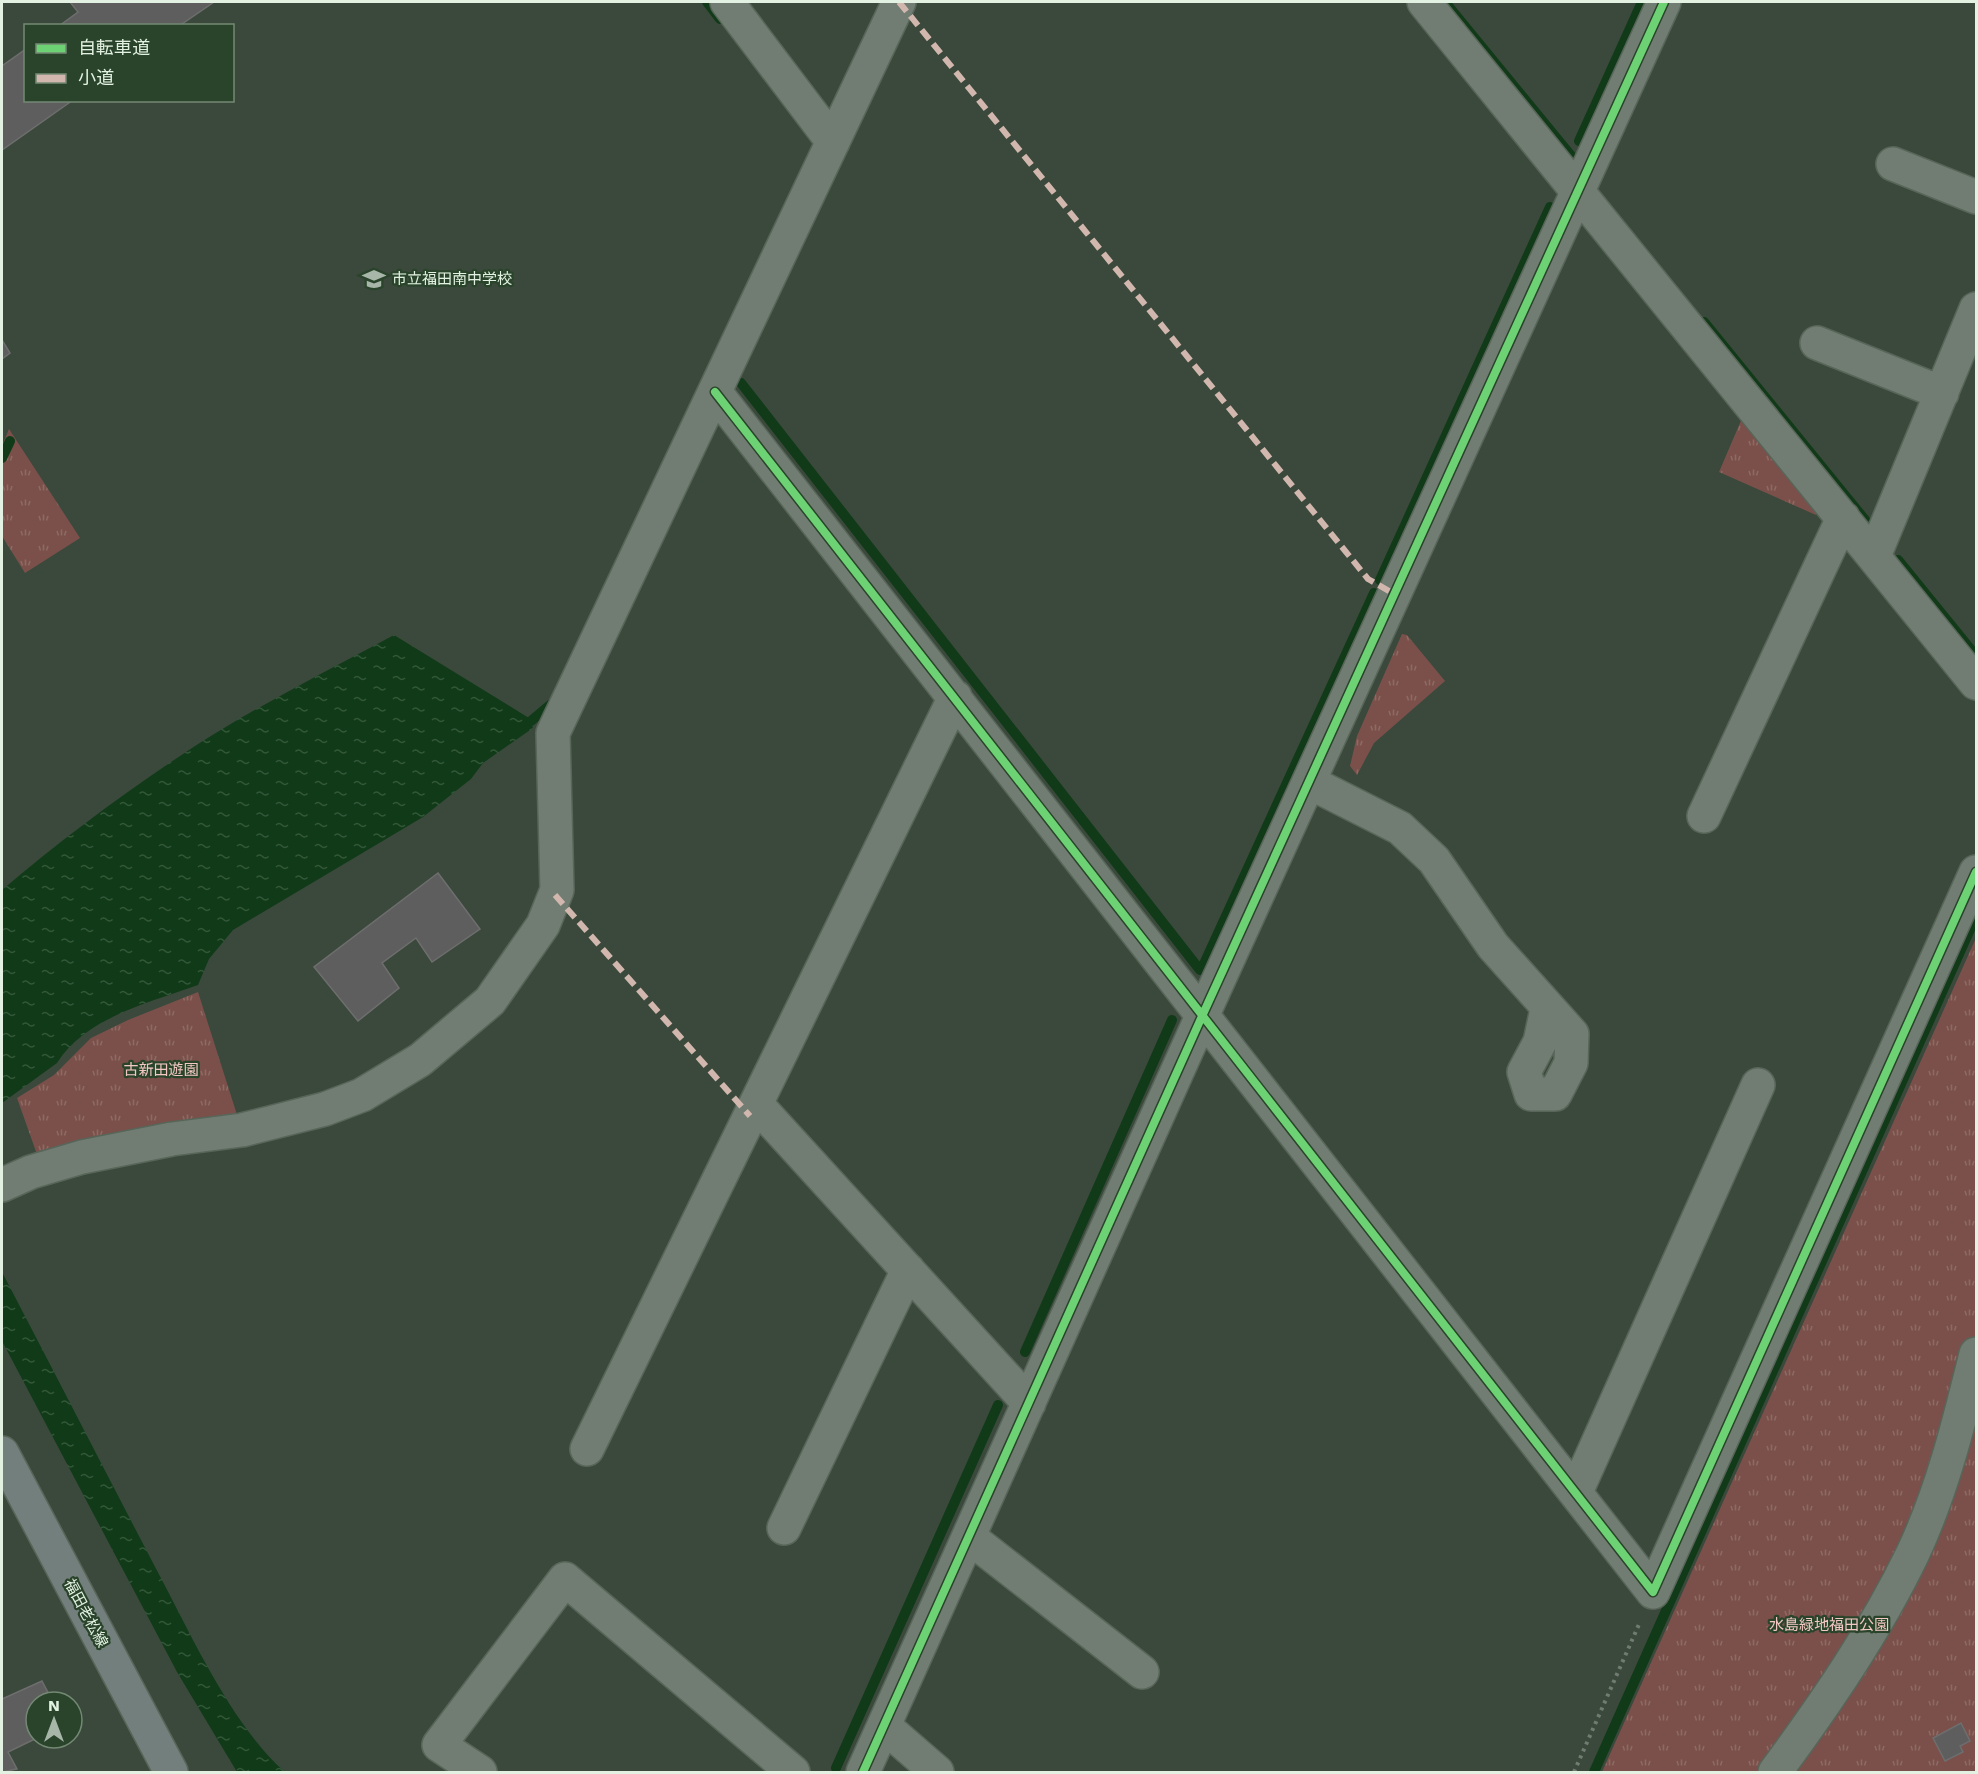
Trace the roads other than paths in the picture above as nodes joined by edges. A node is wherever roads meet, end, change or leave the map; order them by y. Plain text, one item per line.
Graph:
1 (727, 2) edge
2 (898, 2) edge
3 (1424, 2) edge
4 (1664, 2) edge
5 (833, 142) junction
6 (1893, 164) dead end
7 (1577, 192) junction
8 (1977, 197) edge
9 (1977, 309) edge
10 (1817, 343) dead end
11 (715, 392) junction
12 (1942, 393) junction
13 (1844, 519) junction
14 (1874, 556) junction
15 (1977, 683) edge
16 (955, 697) junction
17 (1309, 782) junction
18 (1704, 816) dead end
19 (1977, 872) edge
20 (1547, 1009) dead end
21 (1203, 1014) junction
22 (1758, 1084) dead end
23 (756, 1104) junction
24 (2, 1185) edge
25 (908, 1270) junction
26 (1977, 1354) edge
27 (1029, 1403) junction
28 (587, 1449) dead end
29 (2, 1453) edge
30 (1576, 1492) junction
31 (784, 1528) dead end
32 (969, 1537) junction
33 (1142, 1672) dead end
34 (884, 1726) junction
35 (171, 1773) edge
36 (480, 1773) edge
37 (793, 1773) edge
38 (863, 1773) edge
39 (937, 1773) edge
40 (1775, 1773) edge

1 - 5 street
2 - 5 street
3 - 7 street
4 - 7 street
5 - 11 street
6 - 8 street
7 - 13 street
7 - 17 street
9 - 12 street
10 - 12 street
11 - 16 street
11 - 24 street
12 - 14 street
13 - 14 street
13 - 18 street
14 - 15 street
16 - 21 street
16 - 23 street
17 - 20 street
17 - 21 street
19 - 30 street
21 - 27 street
21 - 30 street
22 - 30 street
23 - 25 street
23 - 28 street
25 - 27 street
25 - 31 street
26 - 40 street
27 - 32 street
29 - 35 main road, 福田老松線
32 - 33 street
32 - 34 street
34 - 38 street
34 - 39 street
36 - 37 street

